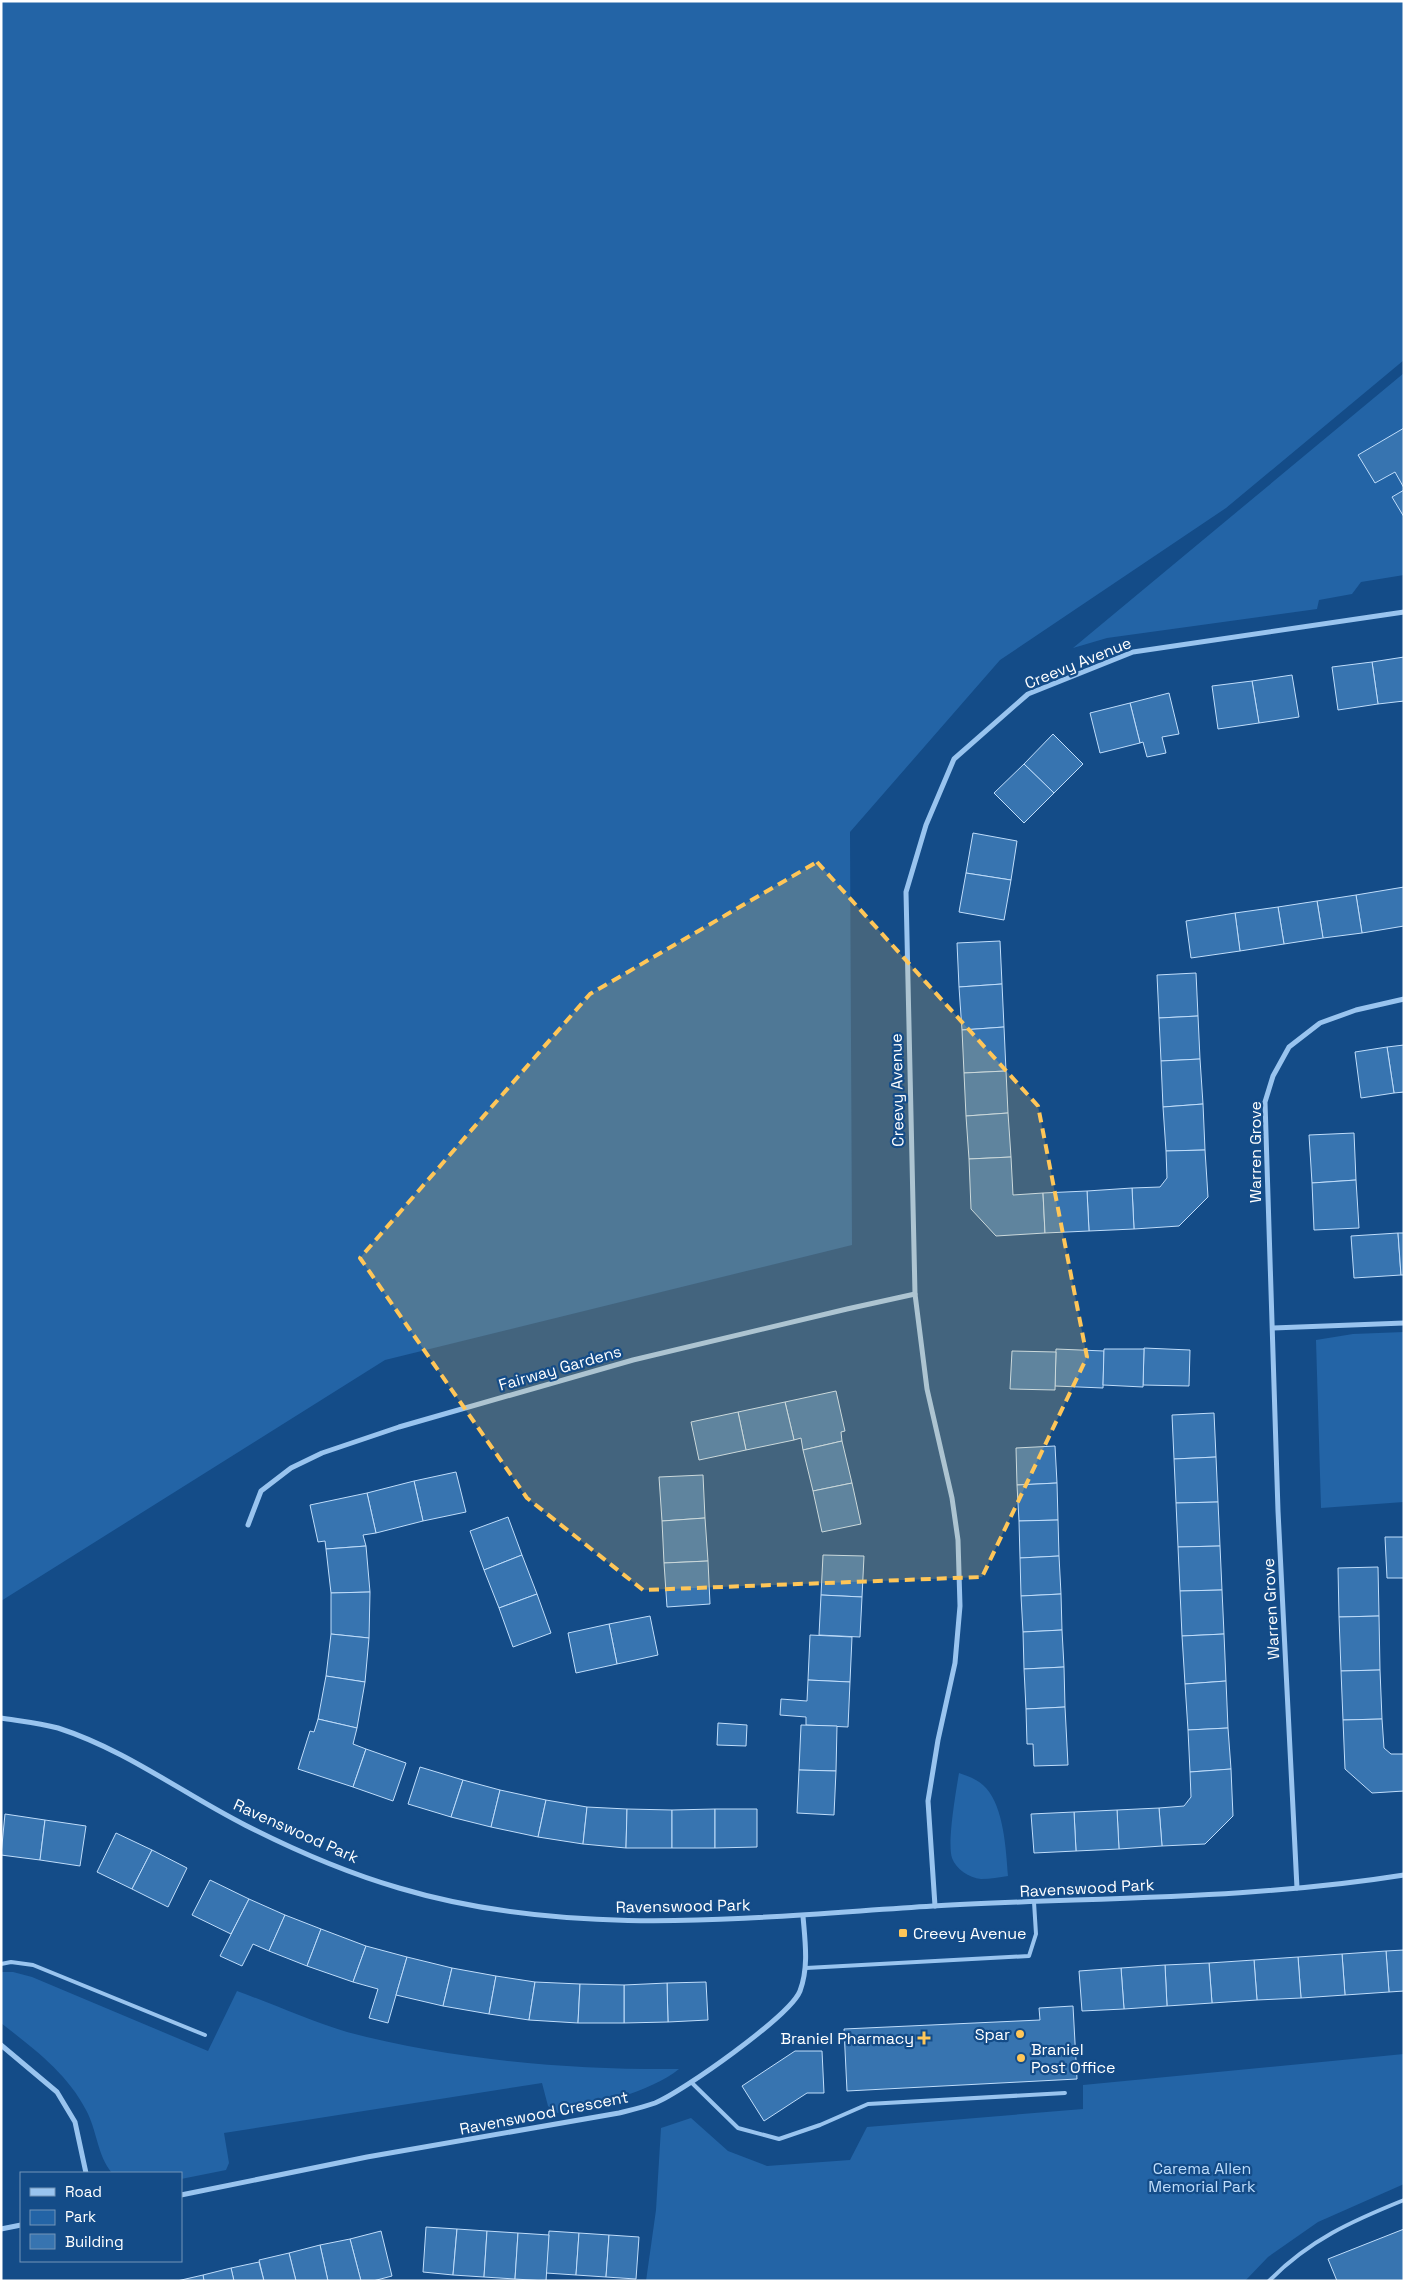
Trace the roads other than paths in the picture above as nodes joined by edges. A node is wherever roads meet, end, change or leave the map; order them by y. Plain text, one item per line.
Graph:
1 (1404, 612) edge
2 (1404, 999) edge
3 (914, 1294) junction
4 (1404, 1322) edge
5 (1273, 1328) junction
6 (248, 1525) dead end
7 (1, 1718) edge
8 (1404, 1875) edge
9 (1297, 1888) junction
10 (1034, 1902) junction
11 (935, 1906) junction
12 (803, 1916) junction
13 (1, 1964) edge
14 (806, 1968) junction
15 (205, 2034) dead end
16 (1, 2045) edge
17 (692, 2083) junction
18 (1065, 2093) dead end
19 (86, 2172) edge
20 (182, 2195) edge
21 (1404, 2200) edge
22 (20, 2225) edge
23 (1, 2229) edge
24 (1269, 2281) edge

1 - 3 street, Creevy Avenue
2 - 5 street, Warren Grove
3 - 6 street, Fairway Gardens
3 - 11 street, Creevy Avenue
4 - 5 street
5 - 9 street, Warren Grove
7 - 12 street, Ravenswood Park
8 - 9 street, Ravenswood Park
9 - 10 street, Ravenswood Park
10 - 11 street, Ravenswood Park
10 - 14 lane
11 - 12 street, Ravenswood Park
12 - 14 street, Ravenswood Crescent
13 - 15 lane
14 - 17 street, Ravenswood Crescent
16 - 19 street
17 - 18 lane
17 - 20 street, Ravenswood Crescent
21 - 24 lane
22 - 23 street

